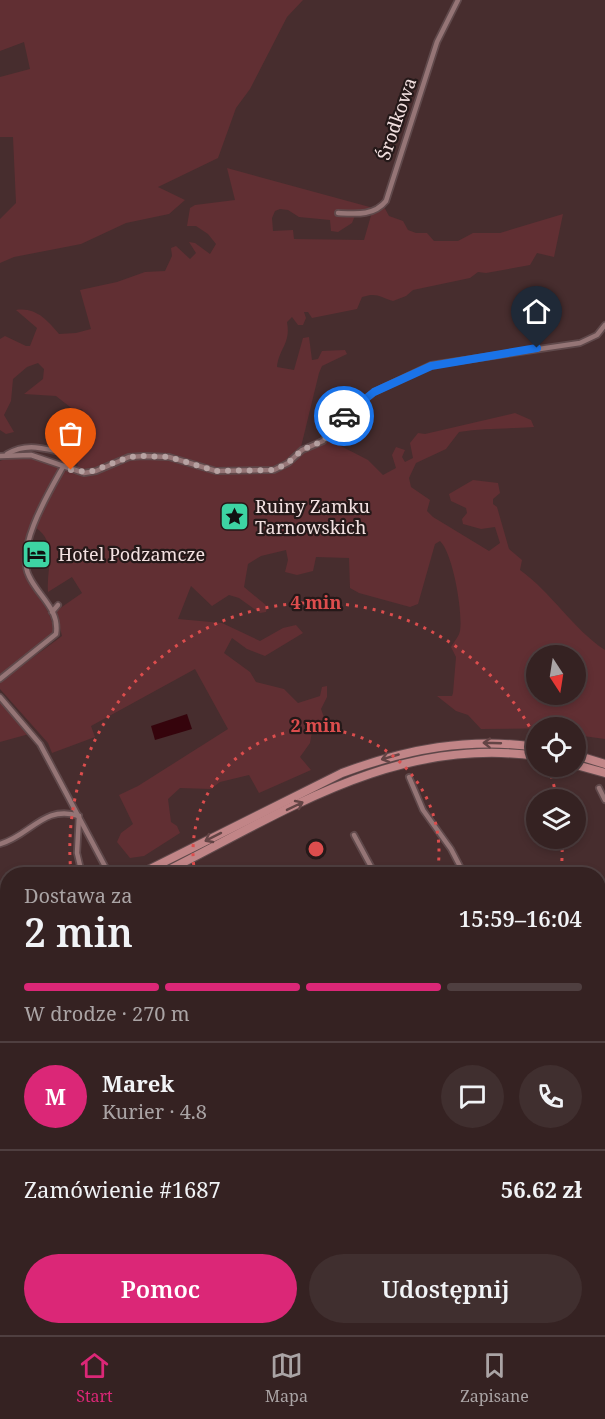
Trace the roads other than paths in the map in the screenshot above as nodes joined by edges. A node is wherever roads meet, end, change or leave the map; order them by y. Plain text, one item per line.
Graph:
1 (458, 0) edge
2 (338, 213) dead end
3 (605, 325) edge
4 (56, 451) dead end
5 (2, 455) edge
6 (63, 467) junction
7 (58, 605) dead end
8 (52, 612) junction
9 (0, 679) edge
10 (0, 697) edge
11 (526, 746) edge
12 (526, 755) edge
13 (586, 757) edge
14 (605, 764) edge
15 (586, 768) edge
16 (605, 773) edge
17 (409, 777) dead end
18 (599, 788) dead end
19 (605, 800) edge
20 (79, 816) junction
21 (354, 835) dead end
22 (0, 844) edge
23 (80, 867) edge
24 (105, 867) edge
25 (154, 867) edge
26 (175, 867) edge
27 (371, 867) edge
28 (461, 867) edge

1 - 2 street, Środkowa
3 - 6 street
4 - 5 street
5 - 6 street
6 - 8 street
7 - 8 street
8 - 9 street
10 - 20 street
11 -> 25 main road
26 -> 12 main road
13 - 14 main road
15 - 16 main road
17 - 28 street
18 - 19 street
20 - 22 street
20 - 23 street
20 - 24 street
21 - 27 street

